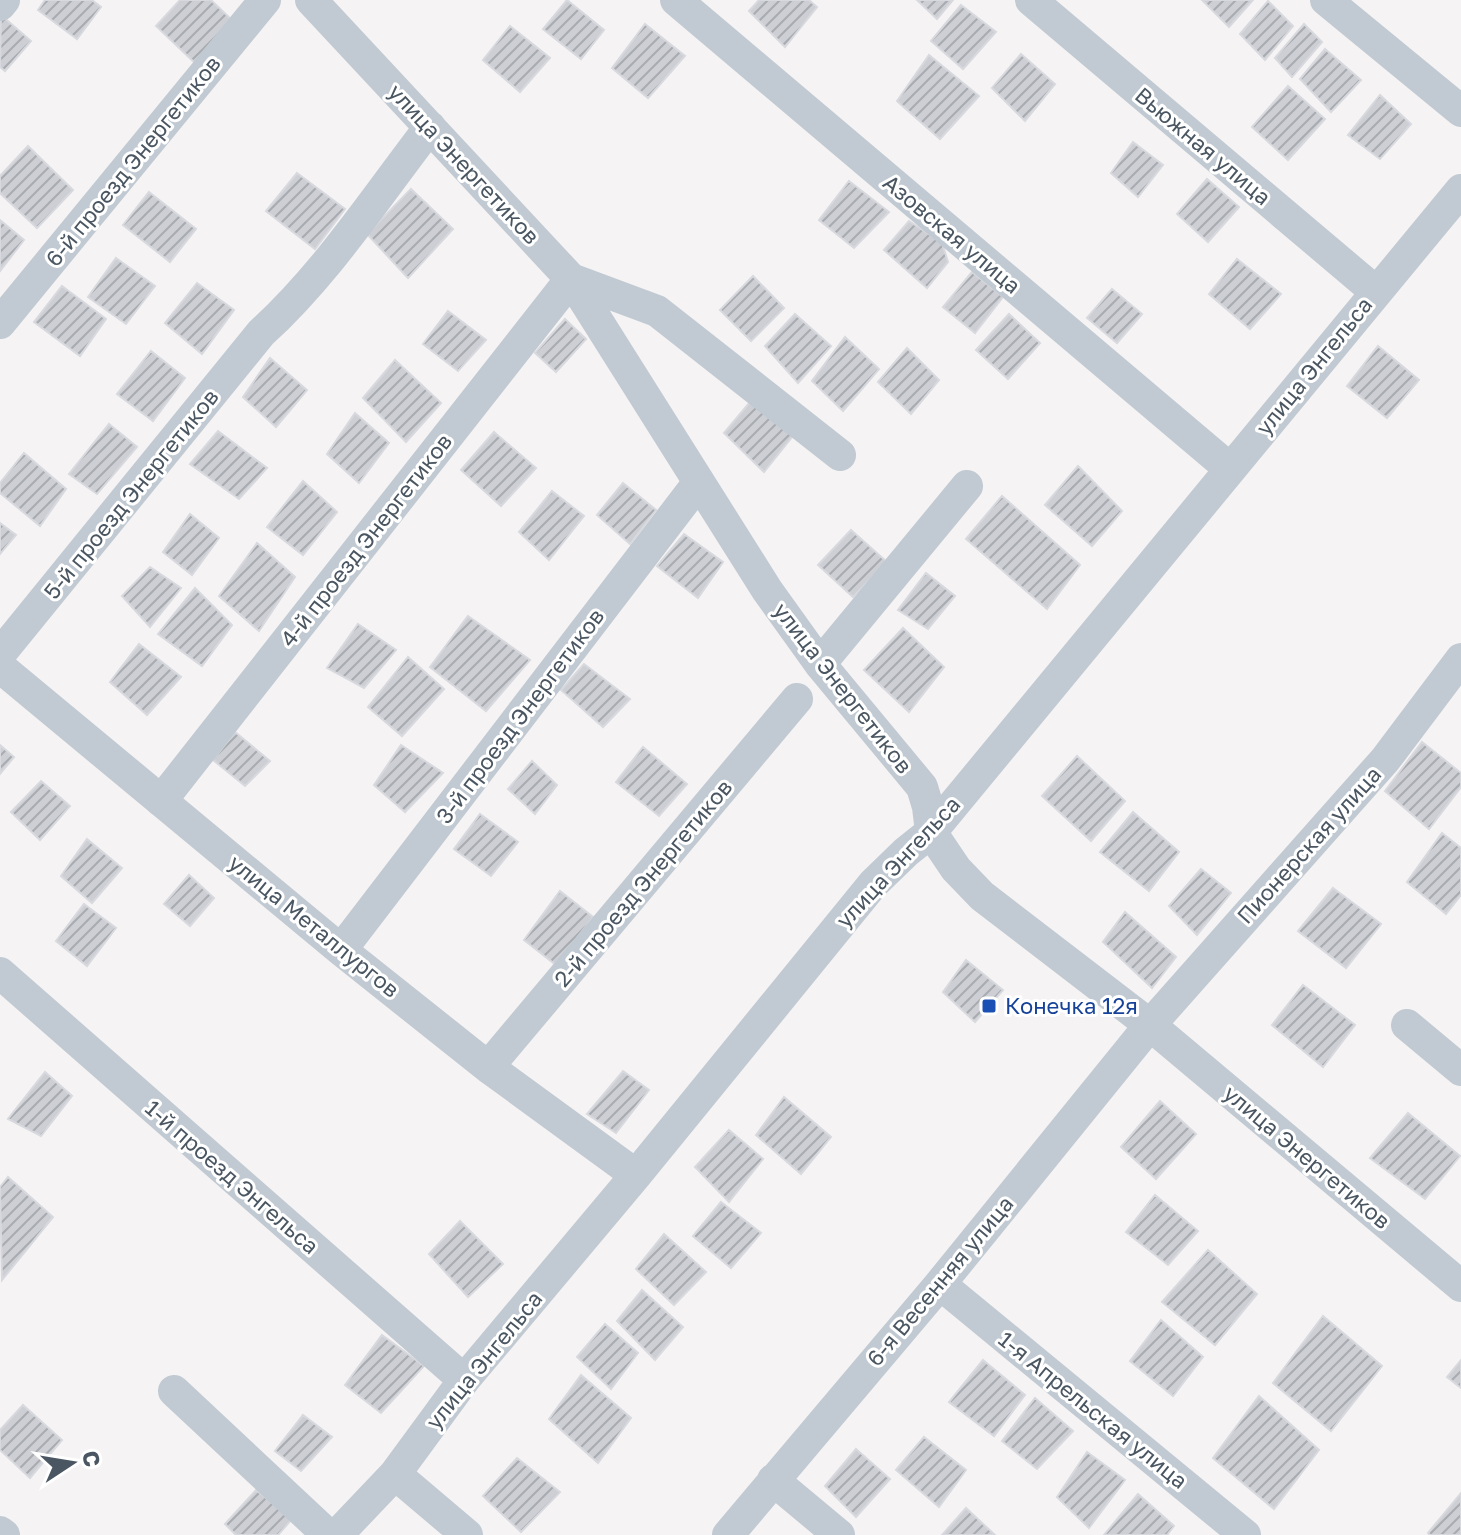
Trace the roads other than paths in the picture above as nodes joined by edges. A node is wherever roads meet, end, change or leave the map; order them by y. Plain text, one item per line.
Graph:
1 (4, 0) edge
2 (265, 0) edge
3 (311, 0) edge
4 (676, 0) edge
5 (1031, 0) edge
6 (1326, 0) edge
7 (0, 5) edge
8 (1461, 111) edge
9 (430, 127) junction
10 (1461, 190) edge
11 (571, 279) junction
12 (1375, 291) junction
13 (0, 323) edge
14 (840, 455) dead end
15 (1229, 468) junction
16 (699, 482) junction
17 (967, 486) dead end
18 (0, 654) edge
19 (1461, 659) edge
20 (820, 664) junction
21 (0, 667) edge
22 (797, 699) dead end
23 (161, 801) junction
24 (931, 832) junction
25 (341, 950) junction
26 (0, 973) edge
27 (1150, 1025) junction
28 (1407, 1025) dead end
29 (488, 1067) junction
30 (1461, 1070) edge
31 (636, 1175) junction
32 (940, 1284) junction
33 (1461, 1286) edge
34 (464, 1380) junction
35 (174, 1391) dead end
36 (395, 1474) junction
37 (773, 1480) junction
38 (328, 1535) edge
39 (337, 1535) edge
40 (467, 1535) edge
41 (728, 1535) edge
42 (839, 1535) edge
43 (1245, 1535) edge

1 - 7 street
2 - 13 street, 6-й проезд Энергетиков
3 - 9 street, улица Энергетиков
4 - 15 street, Азовская улица
5 - 12 street, Вьюжная улица
6 - 8 street
9 - 11 street, улица Энергетиков
9 - 18 street, 5-й проезд Энергетиков
10 - 12 street, улица Энгельса
11 - 14 street
11 - 16 street, улица Энергетиков
11 - 23 street, 4-й проезд Энергетиков
12 - 15 street, улица Энгельса
15 - 24 street, улица Энгельса
16 - 20 street, улица Энергетиков
16 - 25 street, 3-й проезд Энергетиков
17 - 20 street
19 - 27 street, Пионерская улица
20 - 24 street, улица Энергетиков
21 - 23 street, улица Металлургов
22 - 29 street, 2-й проезд Энергетиков
23 - 25 street, улица Металлургов
24 - 27 street, улица Энергетиков
24 - 31 street, улица Энгельса
25 - 29 street, улица Металлургов
26 - 34 street, 1-й проезд Энгельса
27 - 32 street, 6-я Весенняя улица
27 - 33 street, улица Энергетиков
28 - 30 street
29 - 31 street, улица Металлургов
31 - 34 street, улица Энгельса
32 - 37 street, 6-я Весенняя улица
32 - 43 street, 1-я Апрельская улица
34 - 36 street, улица Энгельса
35 - 38 street
36 - 39 street, улица Энгельса
36 - 40 street
37 - 41 street, 6-я Весенняя улица
37 - 42 street

